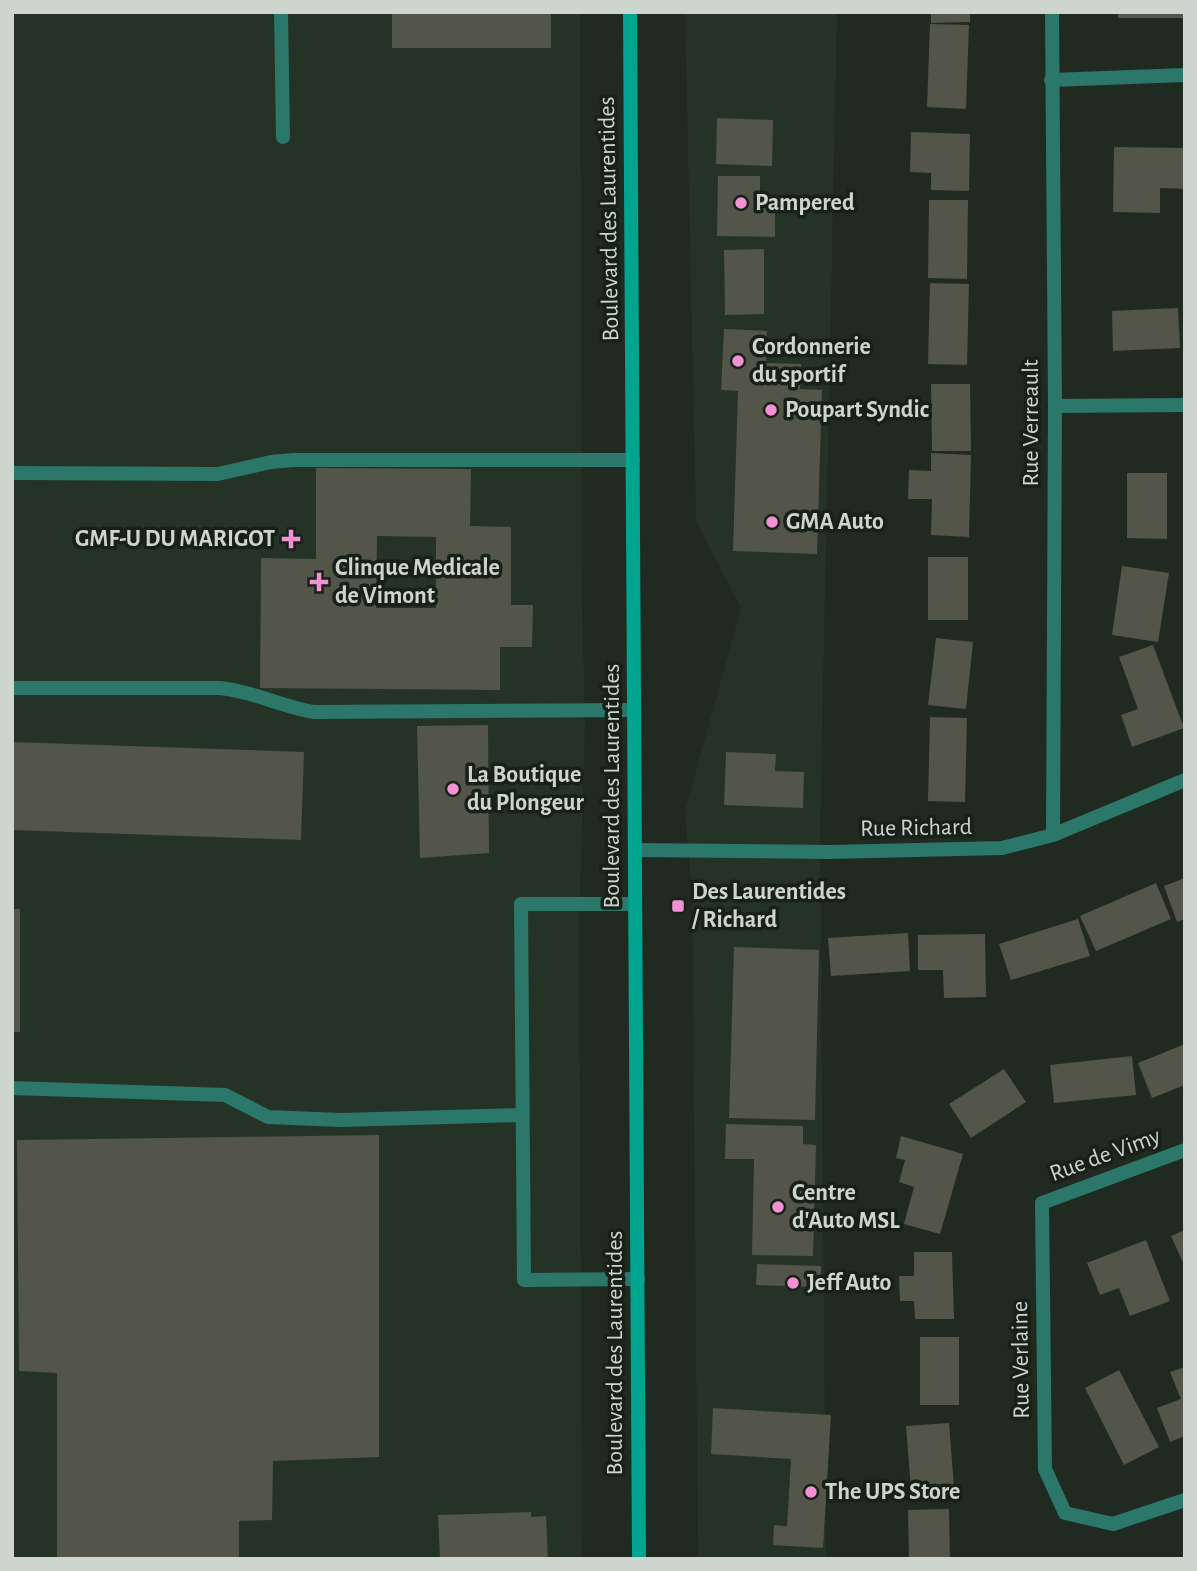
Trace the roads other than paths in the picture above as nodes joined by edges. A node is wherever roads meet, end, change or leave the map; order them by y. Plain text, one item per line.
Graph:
1 (281, 12) edge
2 (630, 12) edge
3 (1052, 12) edge
4 (1185, 75) edge
5 (1051, 80) junction
6 (283, 137) dead end
7 (1185, 405) edge
8 (1055, 407) junction
9 (633, 460) junction
10 (12, 472) edge
11 (12, 688) edge
12 (634, 710) junction
13 (1185, 780) edge
14 (1053, 835) junction
15 (635, 850) junction
16 (635, 904) junction
17 (12, 1088) edge
18 (522, 1115) junction
19 (1185, 1150) edge
20 (1042, 1203) joint
21 (638, 1279) junction
22 (1185, 1500) edge
23 (639, 1559) edge

1 - 6 street
2 - 9 main road, Boulevard des Laurentides
3 - 5 street, Rue Verreault
4 - 5 street
5 - 8 street, Rue Verreault
7 - 8 street
8 - 14 street, Rue Verreault
9 - 10 street
9 - 12 main road, Boulevard des Laurentides
11 - 12 street
12 - 15 main road, Boulevard des Laurentides
13 - 14 street, Rue Richard
14 - 15 street, Rue Richard
15 - 16 main road, Boulevard des Laurentides
16 - 18 street
16 - 21 main road, Boulevard des Laurentides
17 - 18 street
18 - 21 street
19 - 20 street, Rue de Vimy
20 - 22 street, Rue Verlaine
21 - 23 main road, Boulevard des Laurentides

